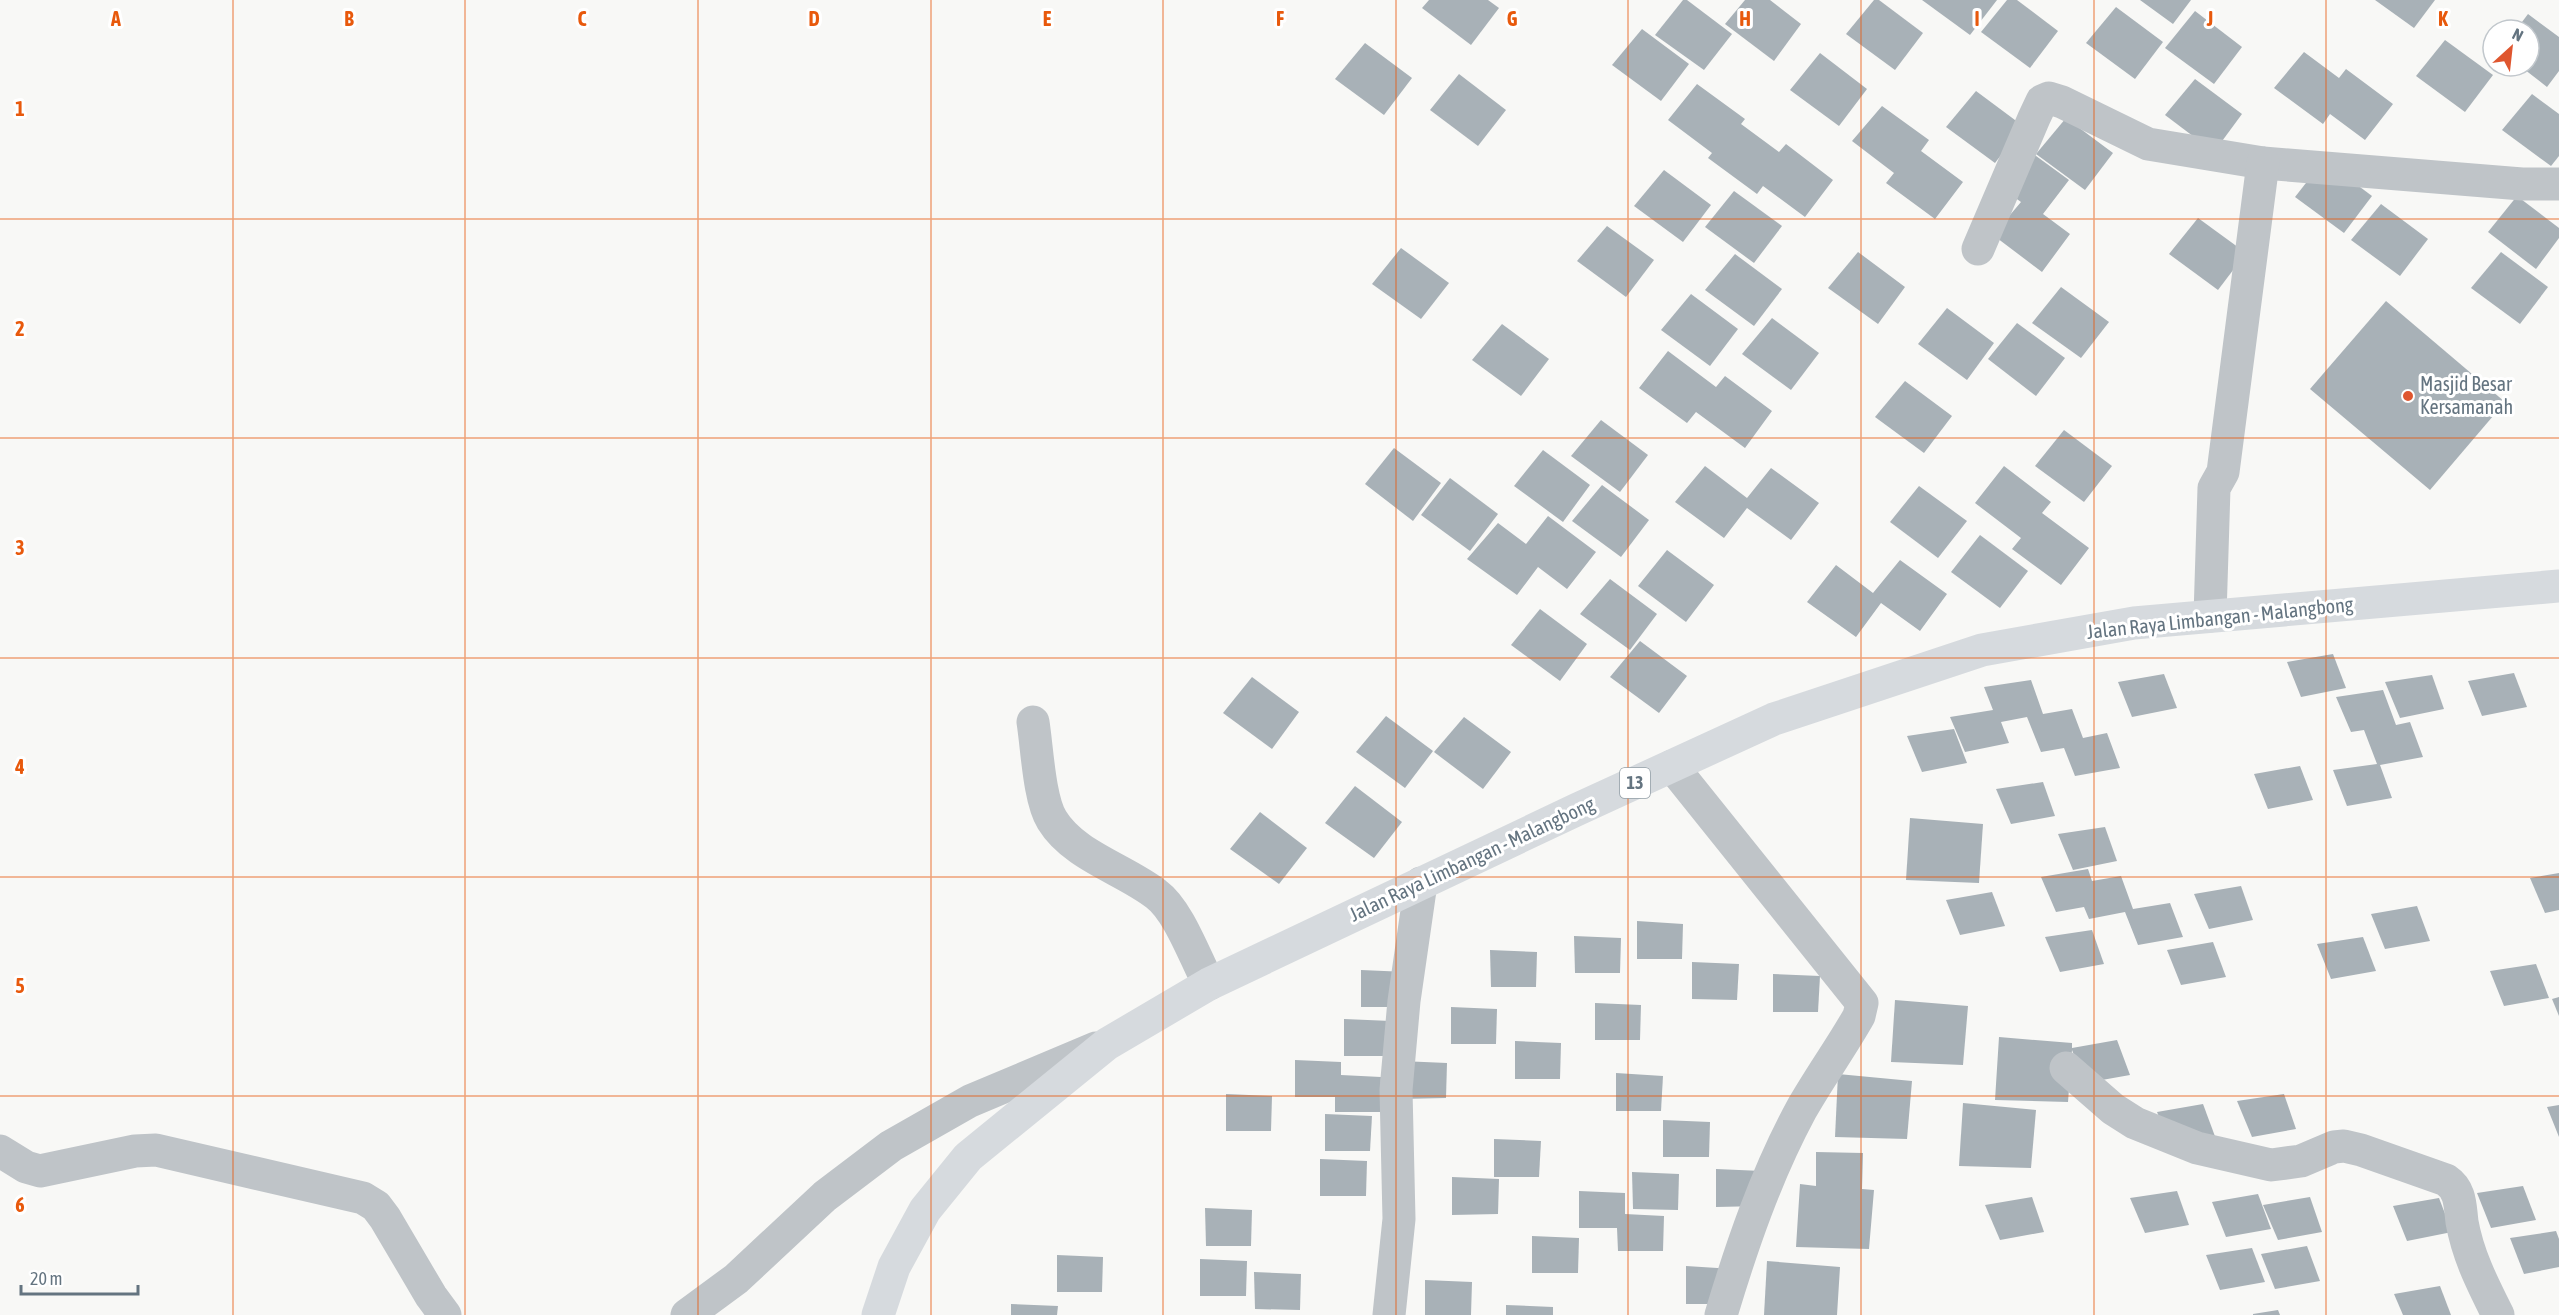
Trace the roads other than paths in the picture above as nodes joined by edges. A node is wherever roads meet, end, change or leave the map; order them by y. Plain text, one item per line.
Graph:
1 (2263, 164) junction
2 (2559, 184) edge
3 (1978, 249) dead end
4 (2559, 586) edge
5 (2210, 616) junction
6 (1033, 722) dead end
7 (1672, 766) junction
8 (1421, 883) junction
9 (1209, 984) junction
10 (1107, 1044) junction
11 (2066, 1068) dead end
12 (0, 1152) edge
13 (445, 1315) edge
14 (687, 1315) edge
15 (878, 1315) edge
16 (1389, 1315) edge
17 (1721, 1315) edge
18 (2498, 1315) edge

1 - 2 street
1 - 3 street
1 - 5 street
4 - 5 highway, Jalan Raya Limbangan - Malangbong / 13
5 - 7 highway, Jalan Raya Limbangan - Malangbong / 13
6 - 9 street
7 - 8 highway, Jalan Raya Limbangan - Malangbong / 13
7 - 17 street
8 - 9 highway, Jalan Raya Limbangan - Malangbong / 13
8 - 16 street
9 - 10 highway, Jalan Raya Limbangan - Malangbong / 13
10 - 14 street
10 - 15 highway, Jalan Raya Limbangan - Malangbong / 13
11 - 18 street
12 - 13 street

